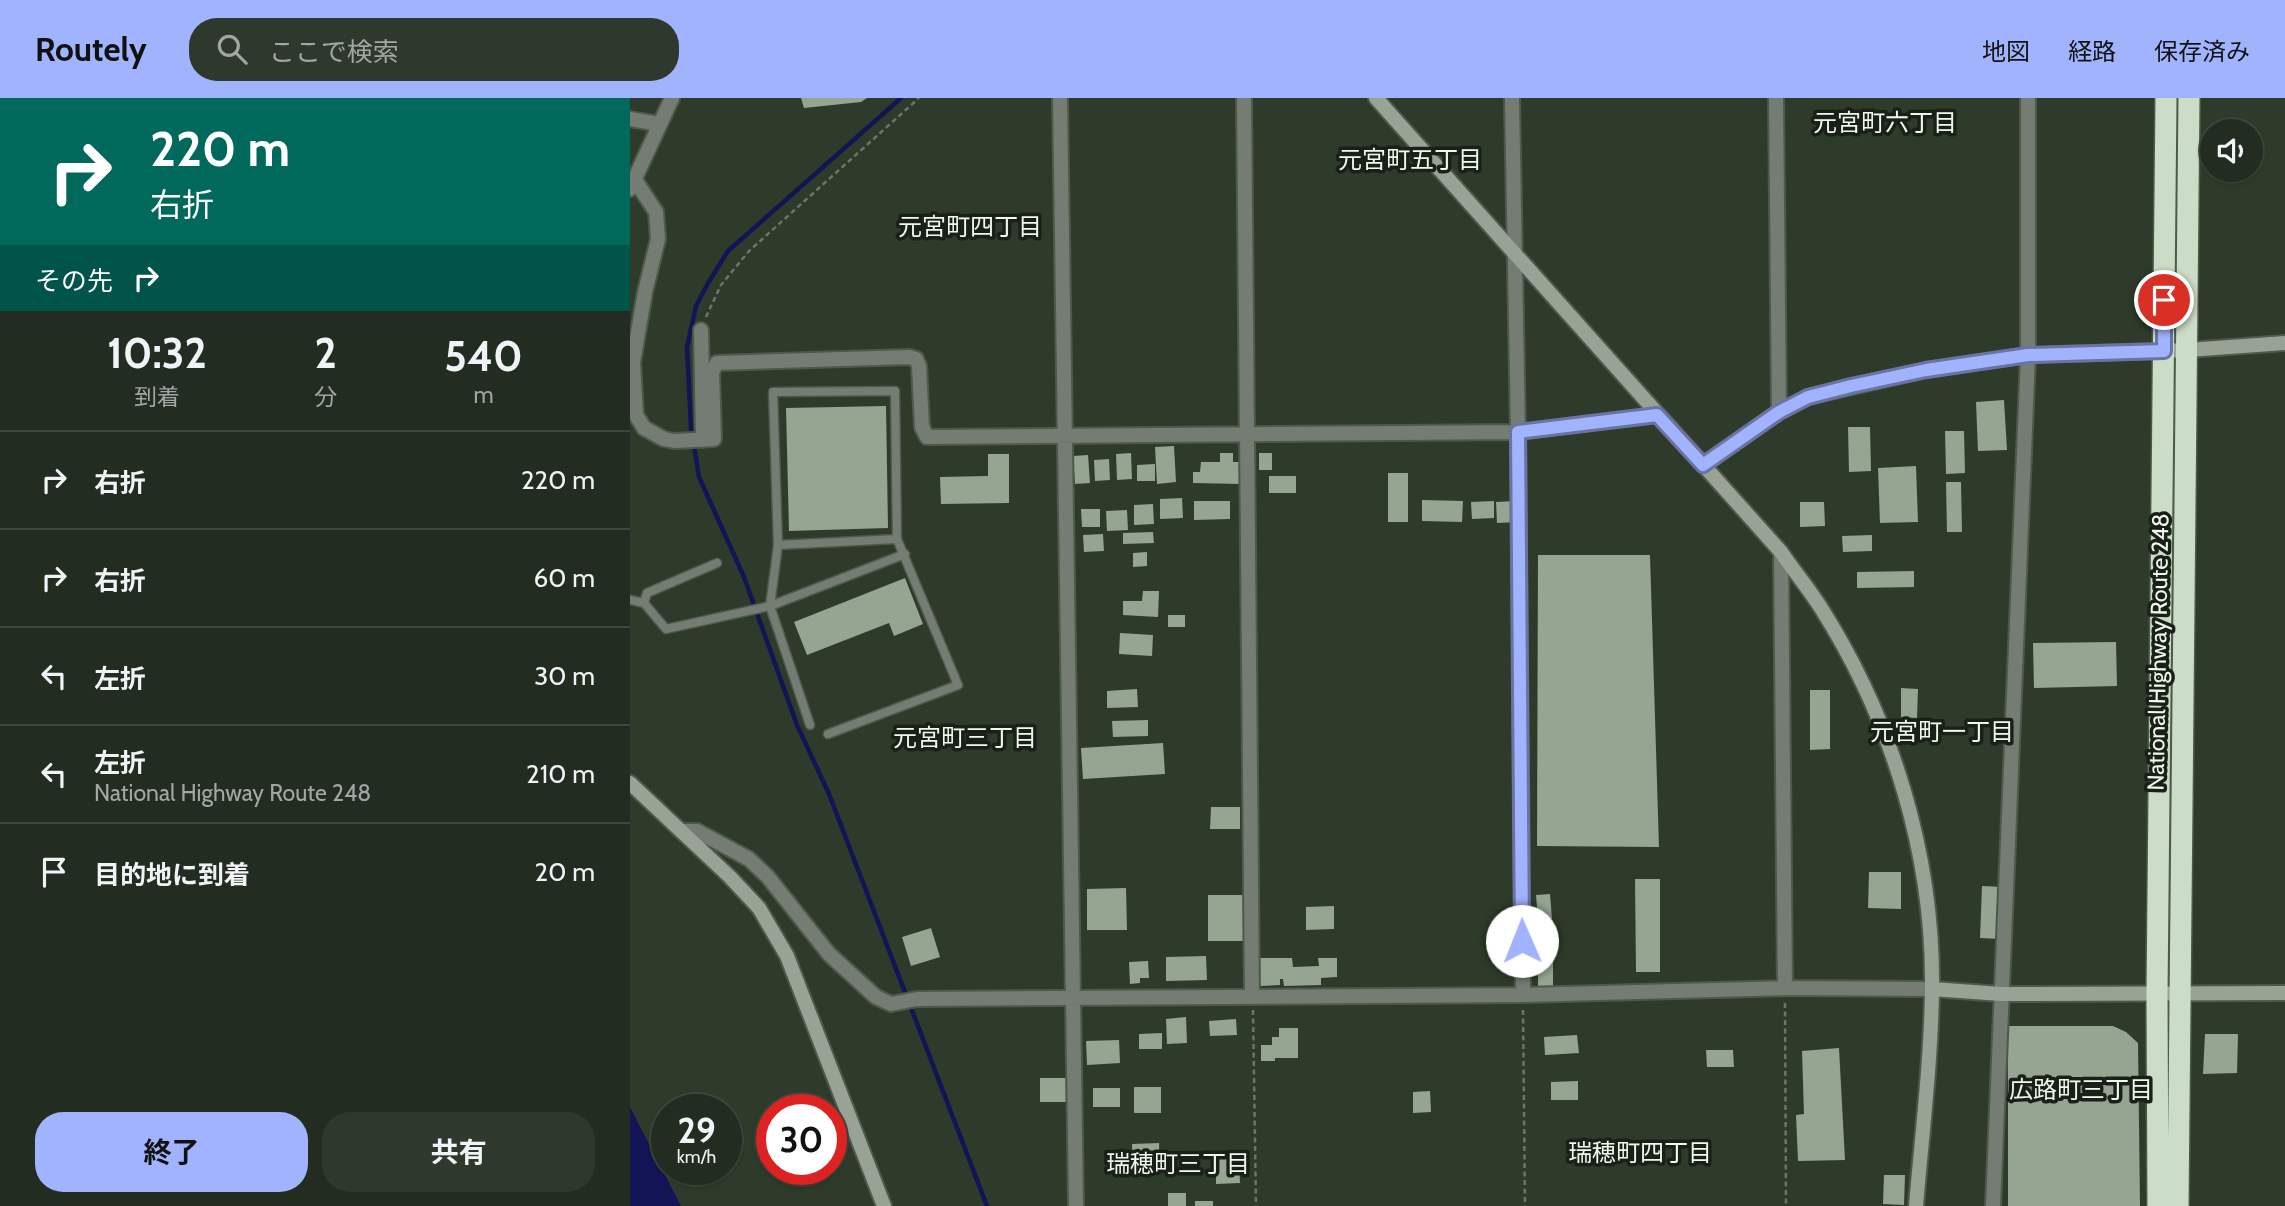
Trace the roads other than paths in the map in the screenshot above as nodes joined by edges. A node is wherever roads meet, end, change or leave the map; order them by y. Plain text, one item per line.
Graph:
1 (672, 98) edge
2 (1060, 98) edge
3 (1244, 98) edge
4 (1376, 98) edge
5 (1512, 98) edge
6 (1776, 98) edge
7 (2028, 98) edge
8 (2165, 98) edge
9 (2189, 98) edge
10 (630, 119) edge
11 (659, 124) junction
12 (632, 185) edge
13 (1514, 253) junction
14 (701, 330) road end
15 (2285, 343) edge
16 (2188, 350) junction
17 (2164, 351) junction
18 (2028, 355) junction
19 (1779, 412) junction
20 (1657, 415) junction
21 (1518, 432) junction
22 (1065, 435) junction
23 (1247, 435) junction
24 (702, 440) junction
25 (1703, 465) junction
26 (897, 539) junction
27 (778, 545) junction
28 (1781, 552) junction
29 (905, 554) junction
30 (717, 563) dead end
31 (630, 600) edge
32 (644, 603) junction
33 (770, 606) junction
34 (810, 725) dead end
35 (828, 734) dead end
36 (630, 783) edge
37 (681, 831) junction
38 (1784, 988) junction
39 (1932, 989) junction
40 (2285, 993) edge
41 (2001, 994) junction
42 (1523, 995) junction
43 (2157, 995) junction
44 (2180, 995) junction
45 (1252, 996) junction
46 (1073, 998) junction
47 (884, 1206) edge
48 (1076, 1206) edge
49 (1916, 1206) edge
50 (1993, 1206) edge
51 (2158, 1206) edge
52 (2178, 1206) edge

1 - 11 street
2 - 22 street
3 - 23 street
4 - 13 street
5 - 13 street
6 - 19 street
7 - 18 street
8 - 17 highway, National Highway Route 248
9 - 16 highway, National Highway Route 248
10 - 11 street
11 - 12 street
12 - 24 street
13 - 20 street
13 - 21 street
14 - 24 street
15 - 16 street
16 - 17 street
16 - 44 highway, National Highway Route 248
17 - 18 street
17 - 43 highway, National Highway Route 248
18 - 19 street
18 - 41 street
19 - 25 street
20 - 21 street
20 - 25 street
21 - 23 street
21 - 42 street
22 - 23 street
22 - 24 street
22 - 46 street
23 - 45 street
25 - 28 street
26 - 27 lane
26 - 27 lane
26 - 29 lane
27 - 33 lane
28 - 38 street
28 - 39 street
29 - 33 lane
29 - 35 lane
30 - 32 lane
31 - 32 lane
32 - 33 lane
33 - 34 lane
36 - 37 street
37 - 46 street
37 - 47 street
38 - 39 street
38 - 42 street
39 - 41 street
39 - 49 street
40 - 44 street
41 - 43 street
41 - 50 street
42 - 45 street
43 - 44 street
43 - 51 highway, National Highway Route 248
44 - 52 highway, National Highway Route 248
45 - 46 street
46 - 48 street

